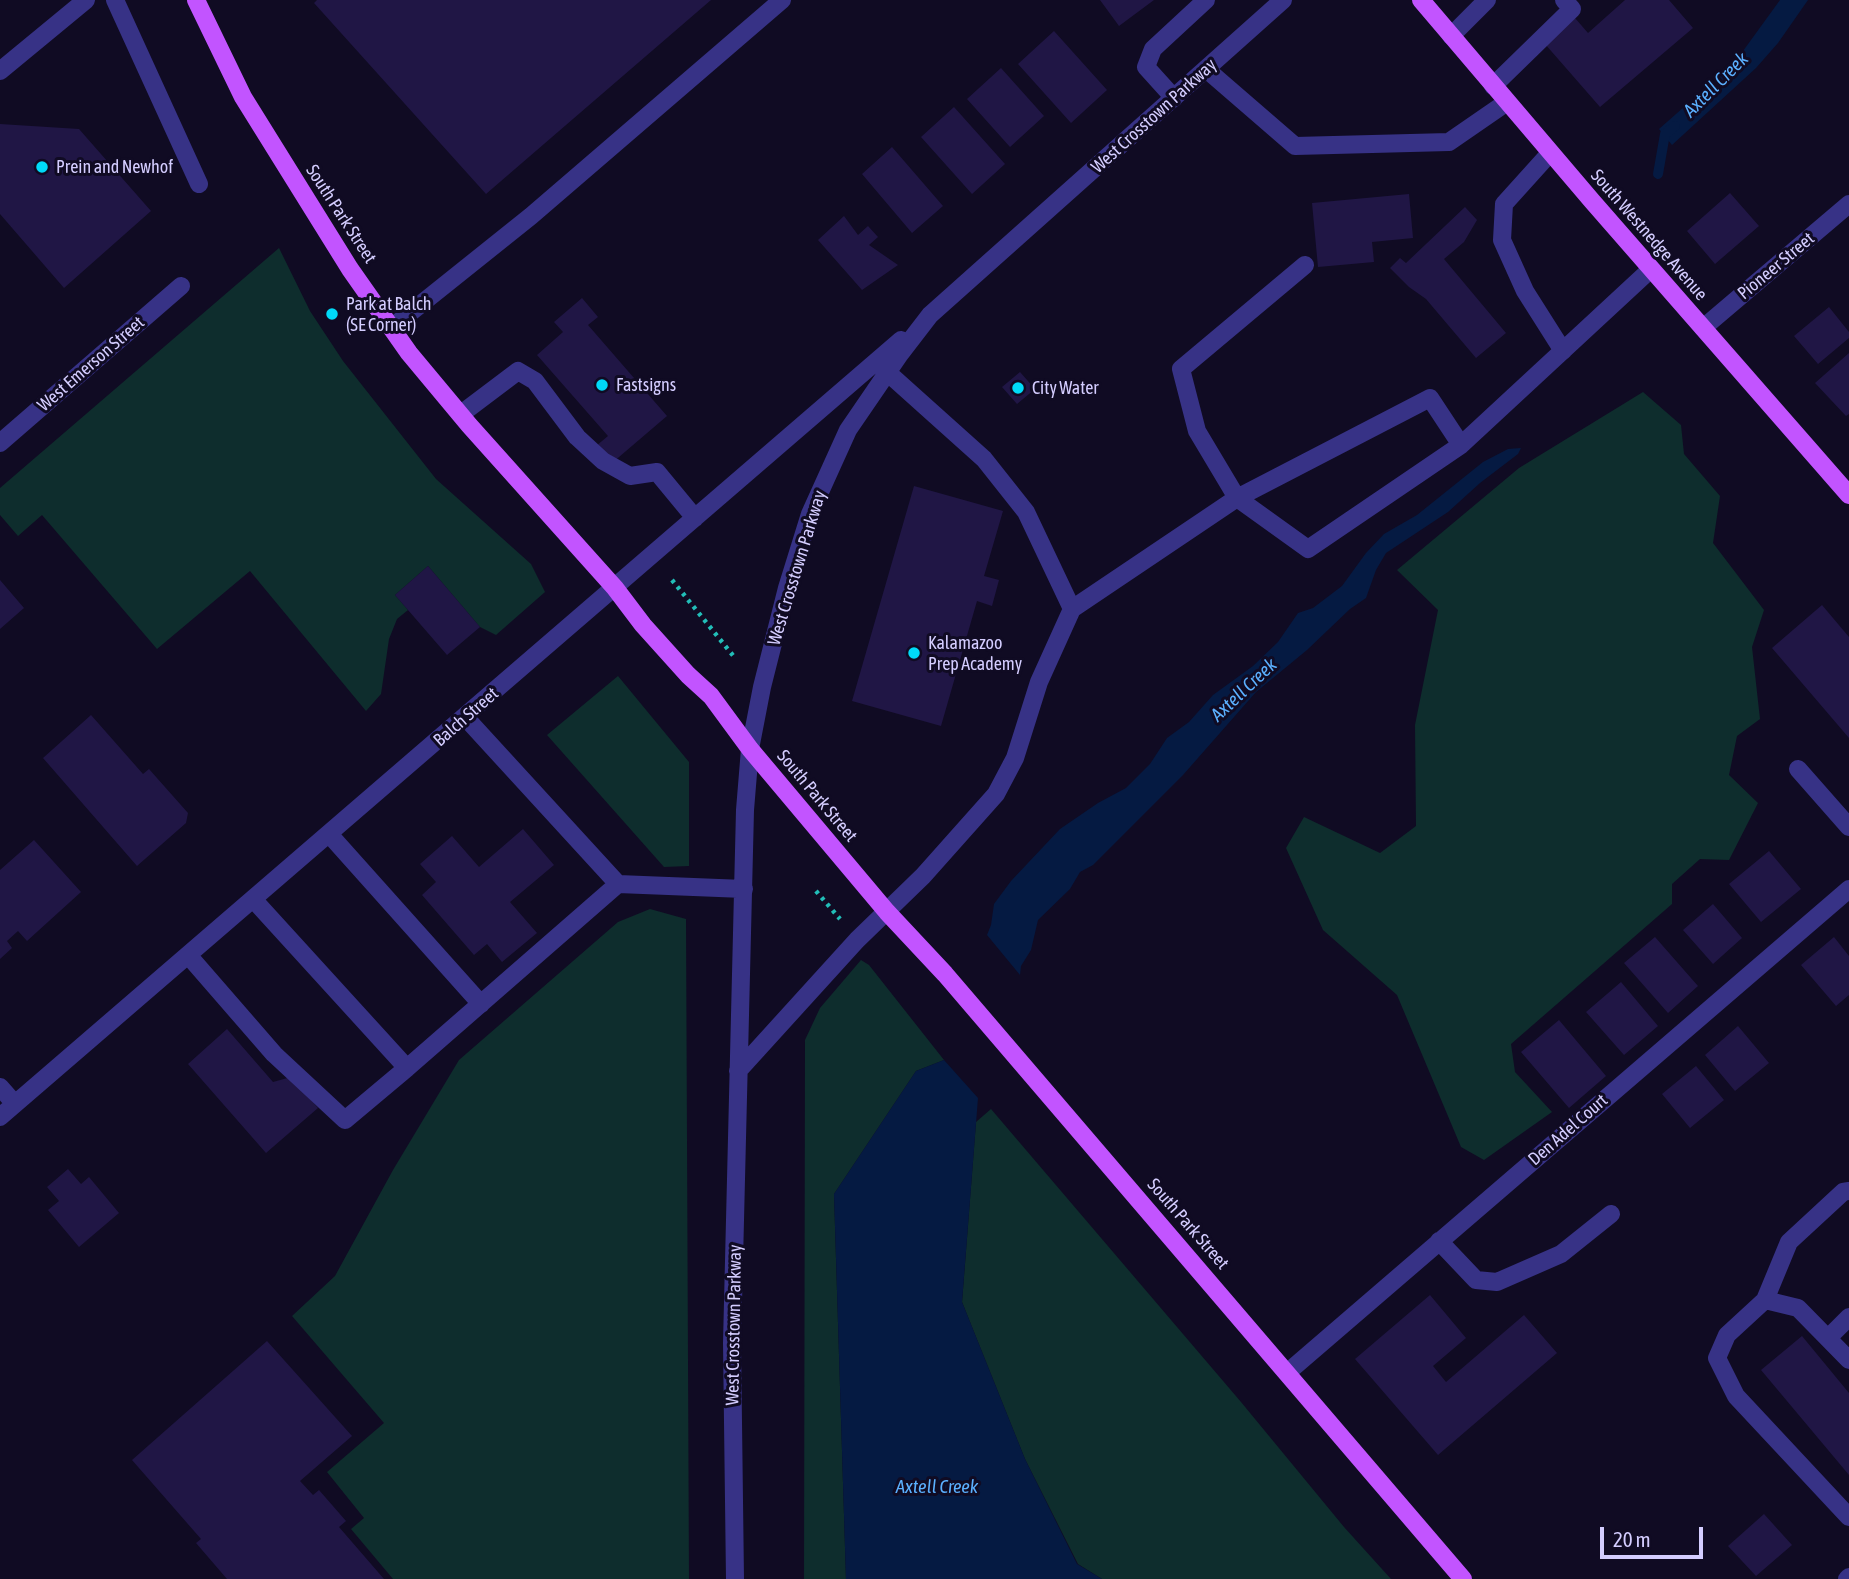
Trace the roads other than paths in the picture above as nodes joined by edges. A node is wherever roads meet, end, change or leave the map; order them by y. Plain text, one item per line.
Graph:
1 (86, 0) edge
2 (115, 0) edge
3 (196, 0) edge
4 (782, 0) edge
5 (1206, 0) edge
6 (1420, 0) edge
7 (1487, 0) edge
8 (1564, 0) edge
9 (1272, 3) edge
10 (1451, 36) junction
11 (1206, 69) junction
12 (0, 71) edge
13 (1493, 86) junction
14 (1174, 98) junction
15 (1507, 102) junction
16 (1550, 153) junction
17 (199, 184) dead end
18 (1849, 204) edge
19 (1305, 265) dead end
20 (1651, 269) junction
21 (181, 286) dead end
22 (930, 315) junction
23 (391, 328) junction
24 (1703, 328) junction
25 (1563, 351) junction
26 (887, 372) junction
27 (461, 414) junction
28 (0, 443) edge
29 (1461, 444) junction
30 (1849, 495) edge
31 (1237, 498) junction
32 (695, 518) junction
33 (615, 588) junction
34 (1072, 609) junction
35 (465, 717) junction
36 (750, 748) junction
37 (1798, 769) dead end
38 (1849, 827) edge
39 (329, 834) junction
40 (618, 884) junction
41 (744, 889) junction
42 (1849, 889) edge
43 (253, 899) junction
44 (887, 912) junction
45 (188, 955) junction
46 (481, 1004) junction
47 (407, 1068) junction
48 (738, 1071) junction
49 (0, 1087) edge
50 (15, 1104) junction
51 (0, 1117) edge
52 (1849, 1191) edge
53 (1611, 1214) dead end
54 (1439, 1241) junction
55 (1765, 1300) junction
56 (1849, 1317) edge
57 (1829, 1337) junction
58 (1849, 1360) edge
59 (1287, 1373) junction
60 (1849, 1517) edge
61 (735, 1579) edge
62 (1463, 1579) edge

1 - 12 street
2 - 17 street
3 - 23 main road, South Park Street
4 - 23 street
5 - 14 street
6 - 10 main road, South Westnedge Avenue
7 - 10 street
8 - 13 street
9 - 11 street, West Crosstown Parkway
10 - 13 main road, South Westnedge Avenue
11 - 14 street, West Crosstown Parkway
11 - 15 street
13 - 15 main road, South Westnedge Avenue
14 - 22 street, West Crosstown Parkway
15 - 16 main road, South Westnedge Avenue
16 - 20 main road, South Westnedge Avenue
16 - 25 street
18 - 24 street, Pioneer Street
19 - 31 street
20 - 24 main road, South Westnedge Avenue
20 - 25 street
21 - 28 street, West Emerson Street
22 - 26 street, West Crosstown Parkway
22 - 32 street, Balch Street
23 - 27 main road, South Park Street
24 - 30 main road, South Westnedge Avenue
25 - 29 street
26 - 34 street
26 - 36 street, West Crosstown Parkway
27 - 32 street
27 - 33 main road, South Park Street
29 - 31 street
29 - 31 street
31 - 34 street
32 - 33 street, Balch Street
33 - 35 street, Balch Street
33 - 36 main road, South Park Street
34 - 44 street
35 - 39 street, Balch Street
35 - 40 street
36 - 41 street, West Crosstown Parkway
36 - 44 main road, South Park Street
37 - 38 street
39 - 43 street, Balch Street
39 - 46 street
40 - 41 street
40 - 46 street
41 - 48 street, West Crosstown Parkway
42 - 54 street, Den Adel Court
43 - 45 street, Balch Street
43 - 47 street
44 - 48 street
44 - 59 main road, South Park Street
45 - 47 street
45 - 50 street, Balch Street
46 - 47 street
48 - 61 street, West Crosstown Parkway
49 - 50 street
50 - 51 street, Balch Street
52 - 55 street
53 - 54 street
54 - 59 street, Den Adel Court
55 - 57 street
55 - 60 street
56 - 57 street
57 - 58 street
59 - 62 main road, South Park Street

